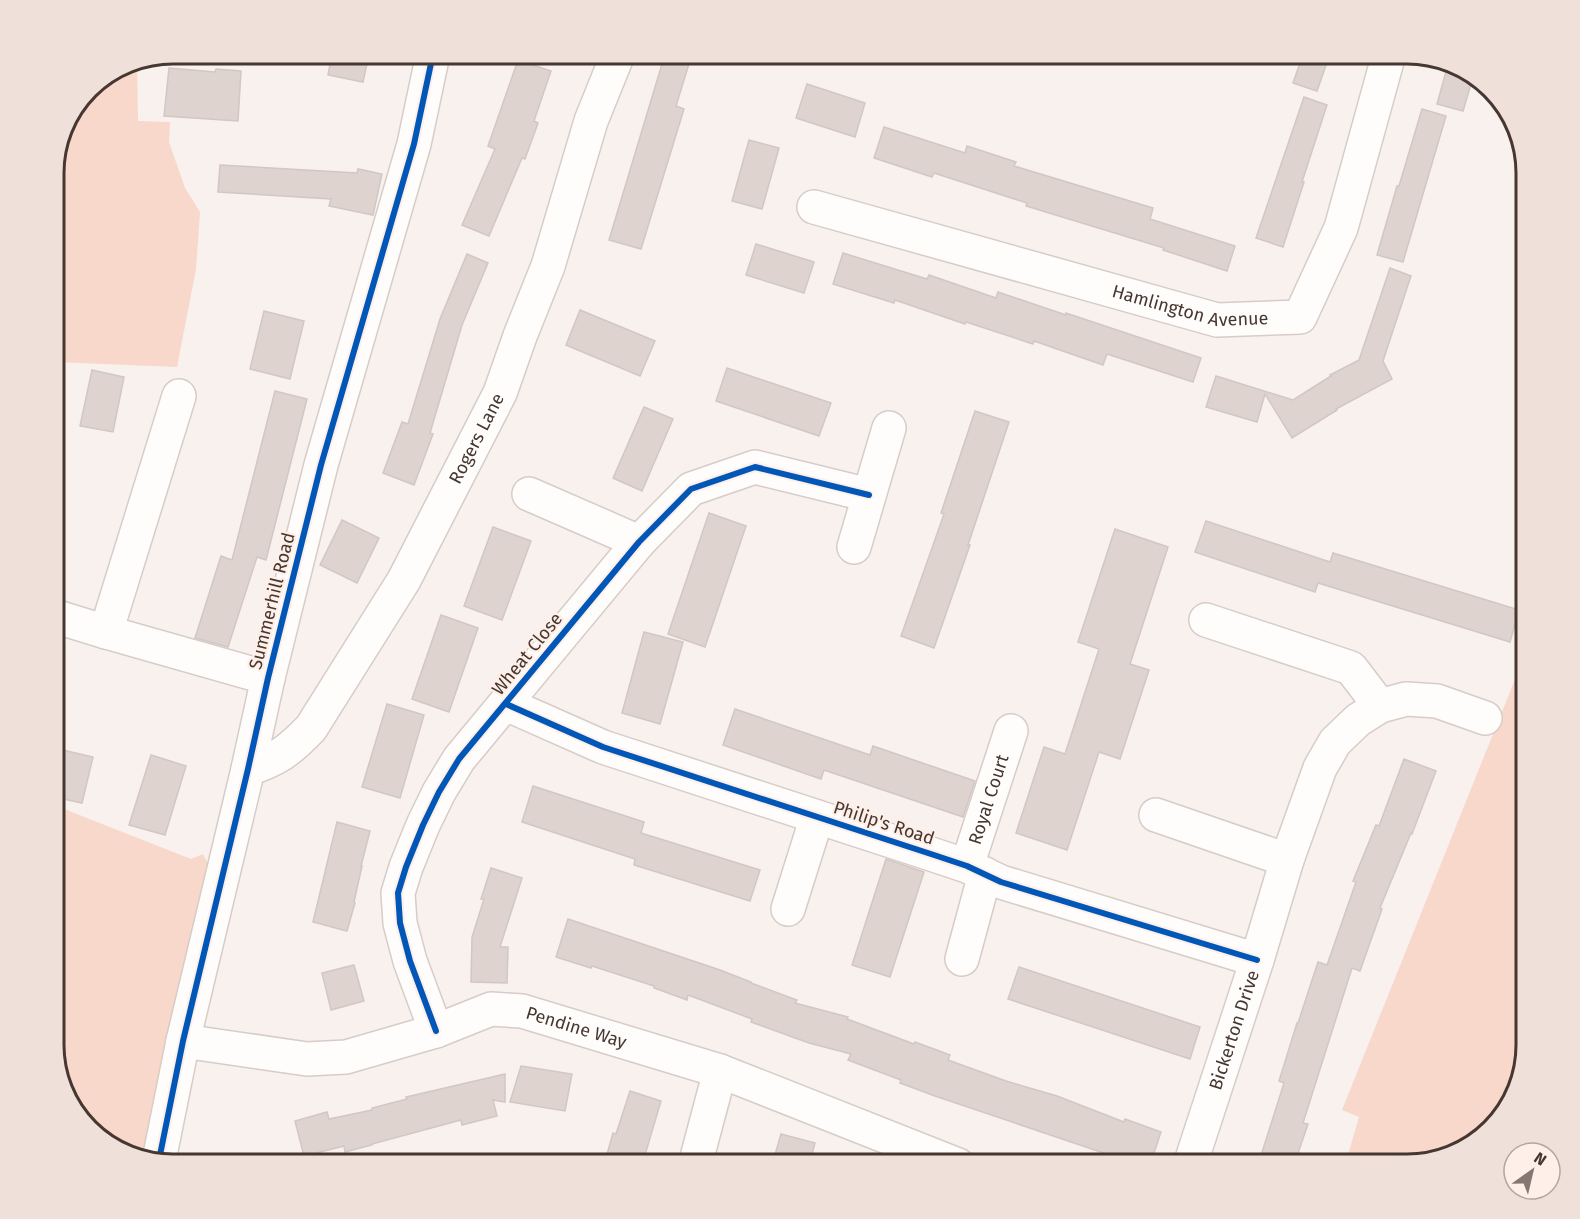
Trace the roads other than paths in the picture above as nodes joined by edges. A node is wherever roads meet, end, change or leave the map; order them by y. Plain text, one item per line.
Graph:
1 (1386, 64) edge
2 (431, 65) edge
3 (614, 65) edge
4 (813, 207) dead end
5 (179, 396) dead end
6 (889, 428) dead end
7 (529, 494) dead end
8 (869, 495) junction
9 (639, 542) junction
10 (854, 547) dead end
11 (65, 619) edge
12 (1206, 620) dead end
13 (106, 632) junction
14 (268, 678) junction
15 (506, 704) junction
16 (1380, 706) junction
17 (1485, 718) dead end
18 (1011, 731) dead end
19 (248, 769) junction
20 (1156, 815) dead end
21 (817, 817) junction
22 (1287, 860) junction
23 (976, 870) junction
24 (788, 909) dead end
25 (962, 959) dead end
26 (1257, 960) junction
27 (436, 1031) junction
28 (183, 1041) junction
29 (720, 1071) junction
30 (160, 1154) edge
31 (698, 1154) edge
32 (930, 1154) edge
33 (1194, 1154) edge

1 - 4 street, Hamlington Avenue
2 - 14 street, Summerhill Road
3 - 19 street, Rogers Lane
5 - 13 street
6 - 8 street
7 - 9 street
8 - 9 street, Wheat Close
8 - 10 street
9 - 15 street, Wheat Close
11 - 13 street
12 - 16 street
13 - 14 street
14 - 19 street, Summerhill Road
15 - 21 street, Philip's Road
15 - 27 street, Wheat Close
16 - 17 street, Bickerton Drive
16 - 22 street, Bickerton Drive
18 - 23 street, Royal Court
19 - 28 street, Summerhill Road
20 - 22 street
21 - 23 street, Philip's Road
21 - 24 street, Philip's Road
22 - 26 street, Bickerton Drive
23 - 25 street
23 - 26 street, Philip's Road
26 - 33 street, Bickerton Drive
27 - 28 street, Pendine Way
27 - 29 street, Pendine Way
28 - 30 street, Summerhill Road
29 - 31 street
29 - 32 street, Pendine Way

